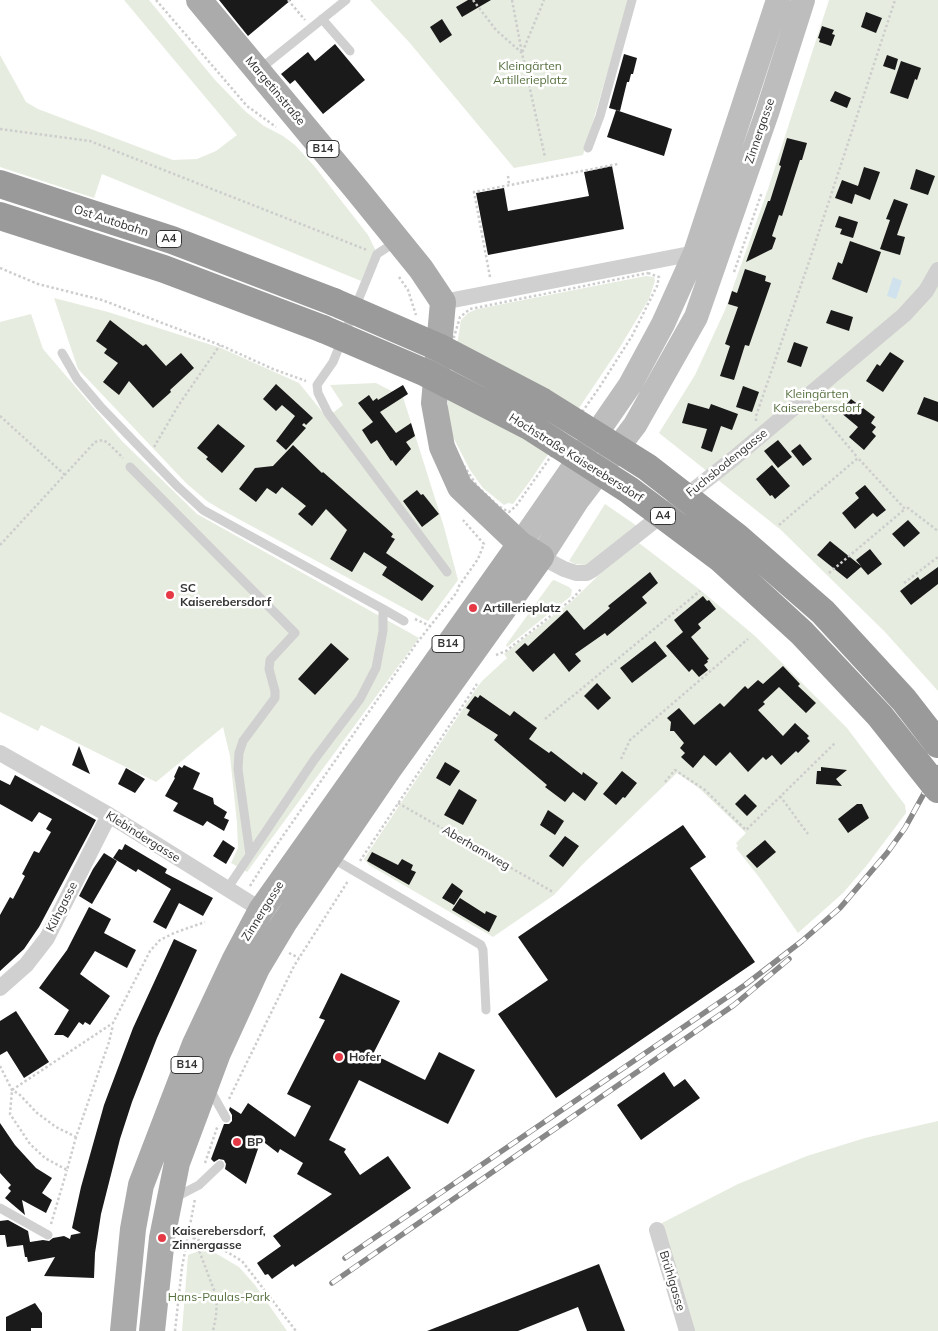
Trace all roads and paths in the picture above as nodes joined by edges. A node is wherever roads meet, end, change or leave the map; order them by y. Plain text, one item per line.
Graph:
1 (156, 0) edge
2 (199, 0) edge
3 (288, 0) edge
4 (346, 0) edge
5 (474, 0) edge
6 (512, 0) edge
7 (544, 0) edge
8 (632, 0) edge
9 (778, 0) edge
10 (803, 0) edge
11 (895, 0) edge
12 (322, 19) junction
13 (312, 28) junction
14 (350, 51) dead end
15 (522, 53) junction
16 (258, 71) junction
17 (0, 129) edge
18 (280, 129) dead end
19 (588, 148) dead end
20 (545, 157) dead end
21 (618, 164) dead end
22 (508, 176) dead end
23 (0, 184) edge
24 (509, 185) junction
25 (0, 216) edge
26 (385, 249) junction
27 (705, 257) junction
28 (0, 268) edge
29 (938, 270) edge
30 (493, 292) junction
31 (443, 302) junction
32 (417, 319) dead end
33 (220, 345) junction
34 (62, 353) dead end
35 (317, 385) junction
36 (806, 397) junction
37 (0, 416) edge
38 (762, 434) junction
39 (148, 456) junction
40 (858, 458) junction
41 (130, 467) joint
42 (65, 475) junction
43 (516, 506) dead end
44 (905, 509) junction
45 (509, 512) dead end
46 (463, 520) dead end
47 (779, 525) dead end
48 (938, 531) edge
49 (0, 544) edge
50 (530, 551) junction
51 (938, 557) edge
52 (447, 572) dead end
53 (587, 573) junction
54 (829, 573) dead end
55 (904, 583) dead end
56 (700, 591) dead end
57 (383, 609) junction
58 (404, 620) joint
59 (430, 626) junction
60 (748, 639) dead end
61 (488, 659) dead end
62 (478, 683) dead end
63 (545, 718) dead end
64 (835, 744) dead end
65 (938, 744) edge
66 (0, 754) edge
67 (621, 759) dead end
68 (665, 782) dead end
69 (938, 789) edge
70 (780, 796) junction
71 (109, 815) junction
72 (808, 834) dead end
73 (321, 847) junction
74 (250, 855) junction
75 (260, 870) dead end
76 (226, 889) junction
77 (552, 892) dead end
78 (261, 910) junction
79 (205, 922) dead end
80 (284, 923) junction
81 (285, 952) dead end
82 (0, 988) edge
83 (486, 1010) dead end
84 (113, 1023) junction
85 (0, 1066) edge
86 (206, 1085) junction
87 (12, 1090) junction
88 (225, 1115) junction
89 (76, 1137) junction
90 (220, 1166) dead end
91 (66, 1170) junction
92 (199, 1185) junction
93 (170, 1200) junction
94 (0, 1208) edge
95 (657, 1230) dead end
96 (175, 1233) junction
97 (48, 1234) joint
98 (194, 1236) junction
99 (180, 1250) dead end
100 (176, 1274) dead end
101 (123, 1331) edge
102 (152, 1331) edge
103 (175, 1331) edge
104 (213, 1331) edge
105 (296, 1331) edge
106 (687, 1331) edge

1 - 18 path
2 - 16 main road, Margetinstraße / B14
3 - 13 path
4 - 12 lane
5 - 15 path
6 - 15 path
7 - 15 path
8 - 19 lane
9 - 27 main road, Zinnergasse
10 - 27 main road, Zinnergasse
11 - 38 path
12 - 13 lane
12 - 14 lane
13 - 16 lane
15 - 20 path
16 - 26 main road, Margetinstraße / B14
17 - 26 path
21 - 24 path
22 - 24 path
23 - 65 highway, Ost Autobahn / A4, bridge
24 - 30 path
25 - 69 highway, Hochstraße Kaiserebersdorf / A4, bridge
26 - 31 main road, Margetinstraße / B14
26 - 32 path
26 - 35 lane
27 - 30 street
27 - 50 main road
28 - 33 path
29 - 36 street, Fuchsbodengasse
30 - 31 street
31 - 50 main road
33 - 35 path
33 - 39 path
34 - 39 lane
35 - 52 lane
36 - 38 street, Fuchsbodengasse
36 - 40 path
37 - 42 path
38 - 53 street, Fuchsbodengasse
39 - 57 lane
40 - 44 path
40 - 47 path
41 - 42 path
41 - 74 lane
42 - 49 path
43 - 45 path
44 - 48 path
44 - 54 path
46 - 59 path
50 - 53 street
50 - 73 main road, Zinnergasse / B14
51 - 55 path
53 - 61 path
56 - 63 path
57 - 58 lane
57 - 74 lane
58 - 59 path
59 - 75 path
60 - 67 path
62 - 77 path, Aberhamweg
64 - 70 path
66 - 71 street, Klebindergasse
68 - 70 path
70 - 72 path
71 - 76 street, Klebindergasse
71 - 82 street, Kühgasse
73 - 78 main road, Zinnergasse / B14
73 - 80 main road, Zinnergasse / B14
73 - 83 lane
74 - 76 lane
76 - 78 street, Klebindergasse
78 - 80 street, Klebindergasse
78 - 101 main road, Zinnergasse / B14
79 - 84 path
80 - 86 main road, Zinnergasse / B14
81 - 88 path
84 - 87 path
84 - 89 path
85 - 87 path
86 - 88 lane
86 - 93 main road, Zinnergasse / B14
87 - 89 path
87 - 91 path
88 - 92 path
89 - 91 path
90 - 92 lane
91 - 97 path
92 - 93 lane
92 - 96 path
93 - 96 main road, Zinnergasse / B14
94 - 97 lane
95 - 106 street, Brühlgasse
96 - 98 path
96 - 102 main road, Zinnergasse / B14
96 - 103 path
98 - 104 path
98 - 105 path
99 - 100 path

